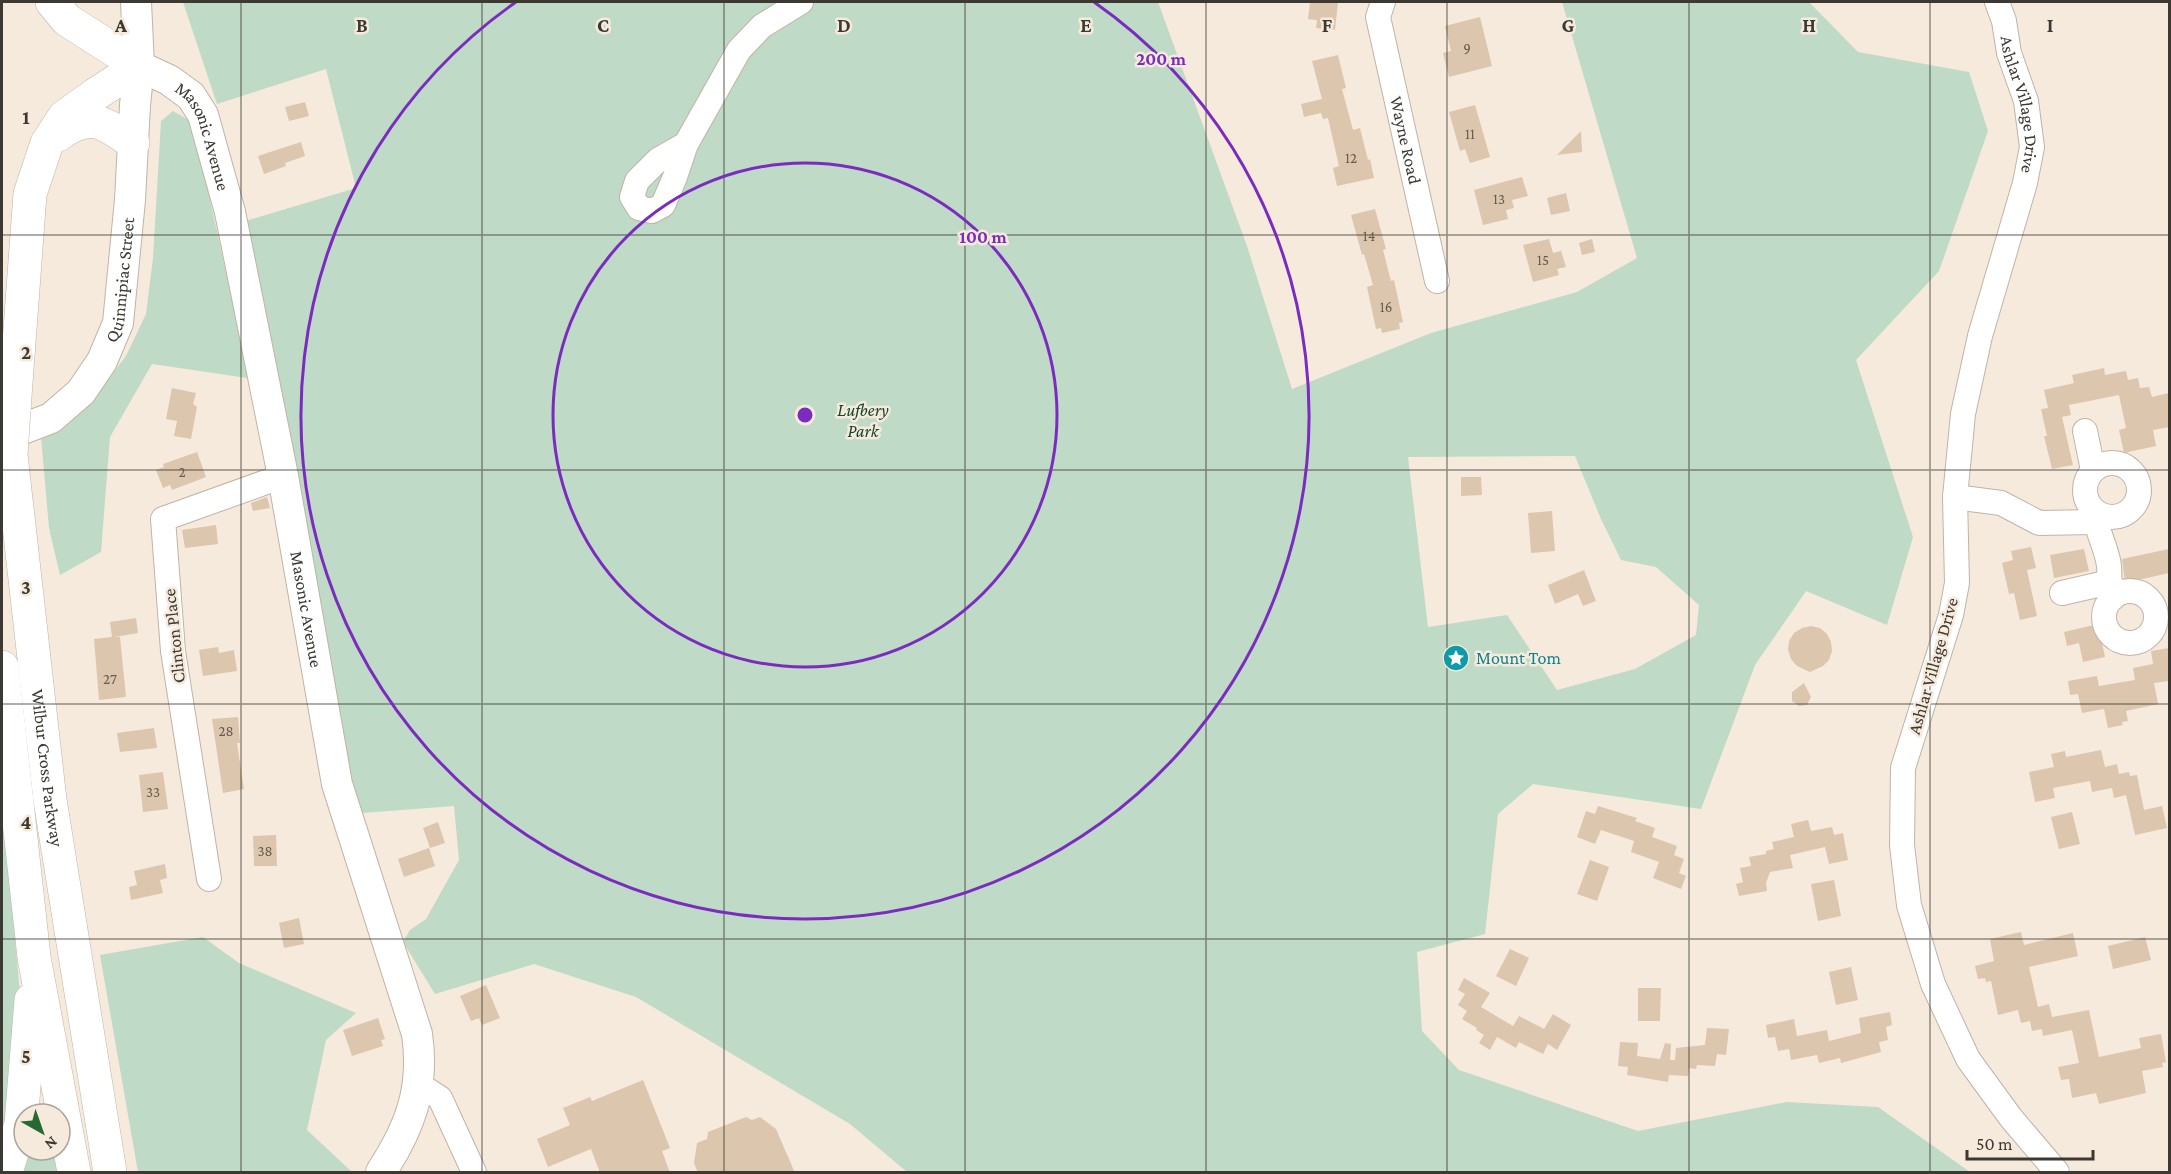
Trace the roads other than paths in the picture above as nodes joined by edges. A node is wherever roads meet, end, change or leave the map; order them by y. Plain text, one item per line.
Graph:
1 (52, 2) edge
2 (136, 2) edge
3 (801, 2) edge
4 (1383, 2) edge
5 (2004, 8) edge
6 (139, 66) junction
7 (133, 142) junction
8 (46, 143) junction
9 (686, 144) dead end
10 (1437, 281) dead end
11 (2, 362) edge
12 (8, 428) edge
13 (2085, 431) dead end
14 (2093, 470) junction
15 (284, 476) junction
16 (1956, 497) junction
17 (2095, 517) junction
18 (2062, 593) dead end
19 (2, 667) edge
20 (209, 879) dead end
21 (34, 957) junction
22 (418, 1084) junction
23 (6, 1173) edge
24 (74, 1173) edge
25 (110, 1173) edge
26 (381, 1173) edge
27 (474, 1173) edge
28 (2057, 1173) edge

1 - 6 highway
2 - 6 main road, Quinnipiac Street
3 - 9 street
4 - 10 street, Wayne Road
5 - 16 street, Ashlar Village Drive
6 - 7 main road, Quinnipiac Street
6 - 8 highway
6 - 15 main road, Masonic Avenue
7 - 8 highway
7 - 12 main road, Quinnipiac Street
8 - 12 highway
11 - 12 highway, Wilbur Cross Parkway
12 - 25 highway, Wilbur Cross Parkway
13 - 14 street
14 - 17 street
14 - 17 street
15 - 20 street, Clinton Place
15 - 22 main road, Masonic Avenue
16 - 17 street
16 - 28 street, Ashlar Village Drive
17 - 18 street
19 - 21 highway, Wilbur Cross Parkway
21 - 23 highway
21 - 24 highway, Wilbur Cross Parkway
22 - 26 main road, Masonic Avenue
22 - 27 street

